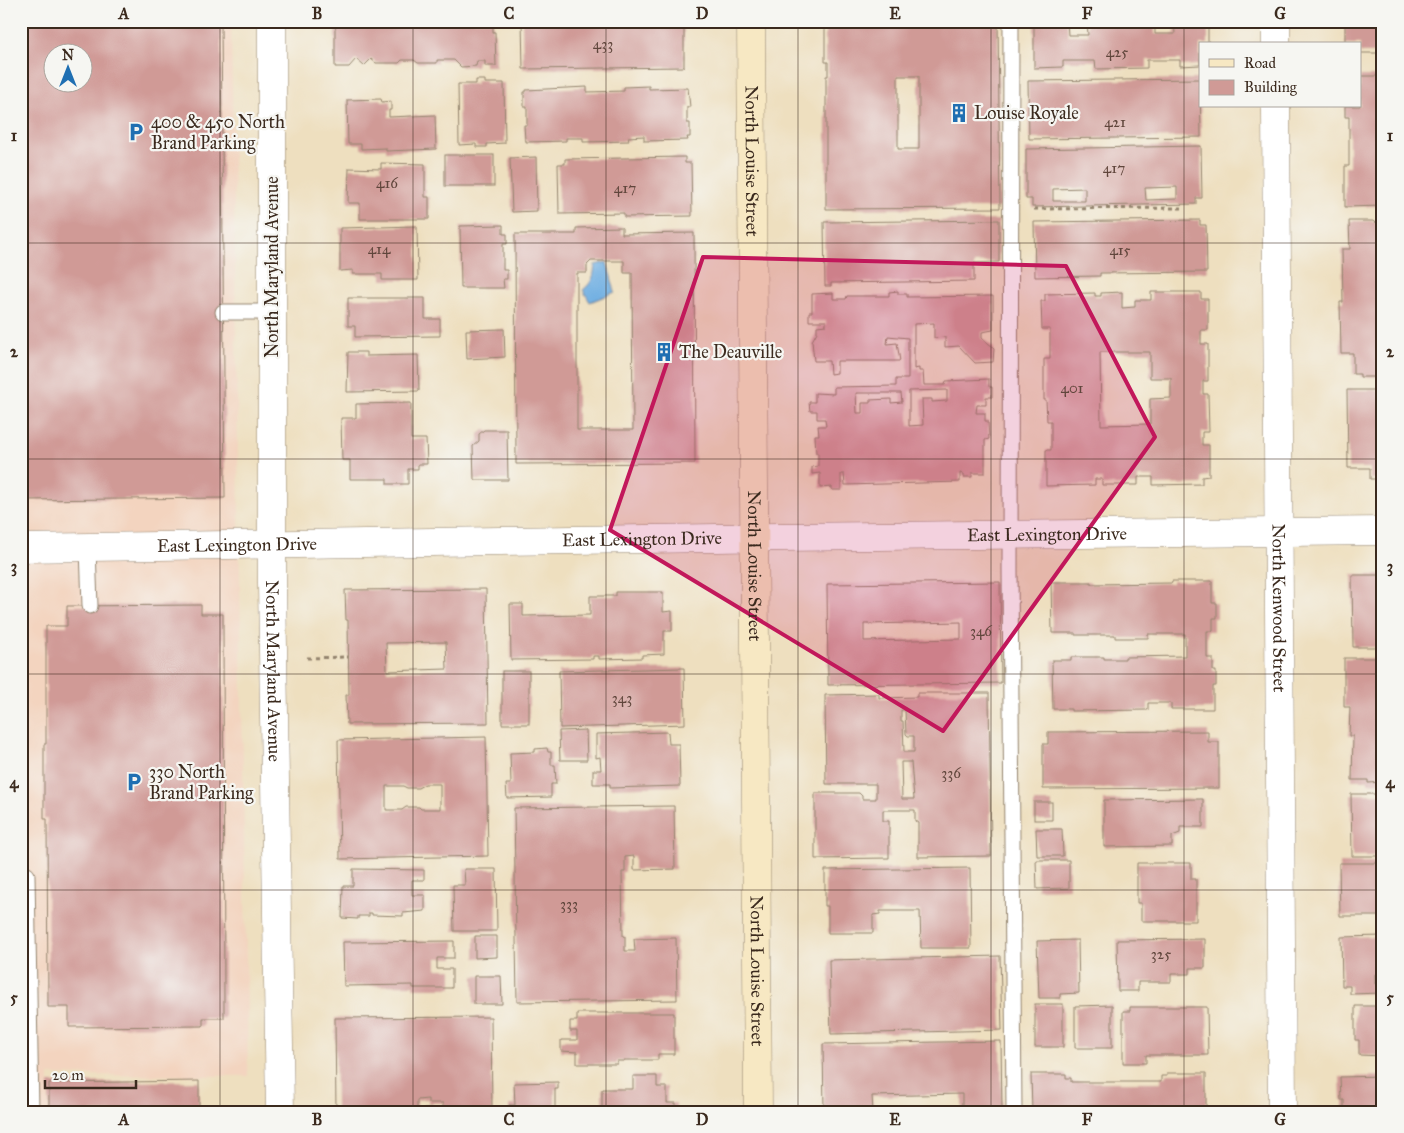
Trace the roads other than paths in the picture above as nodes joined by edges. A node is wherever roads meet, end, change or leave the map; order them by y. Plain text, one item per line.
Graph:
1 (272, 21) edge
2 (751, 21) edge
3 (1011, 21) edge
4 (1276, 21) edge
5 (1276, 42) edge
6 (1276, 108) edge
7 (222, 312) dead end
8 (272, 312) junction
9 (1383, 532) edge
10 (1279, 533) junction
11 (1010, 536) junction
12 (754, 538) junction
13 (272, 545) junction
14 (21, 548) edge
15 (88, 548) junction
16 (90, 606) dead end
17 (27, 875) dead end
18 (31, 1112) edge
19 (280, 1112) edge
20 (758, 1112) edge
21 (1014, 1112) edge
22 (1282, 1112) edge

1 - 8 street, North Maryland Avenue
2 - 12 street, North Louise Street
3 - 11 lane
4 - 5 street
6 - 10 street, North Kenwood Street
7 - 8 lane
8 - 13 street, North Maryland Avenue
9 - 10 street, East Lexington Drive
10 - 11 street, East Lexington Drive
10 - 22 street, North Kenwood Street
11 - 12 street, East Lexington Drive
11 - 21 lane
12 - 13 street, East Lexington Drive
12 - 20 street, North Louise Street
13 - 15 street, East Lexington Drive
13 - 19 street, North Maryland Avenue
14 - 15 street, East Lexington Drive
15 - 16 lane
17 - 18 lane

